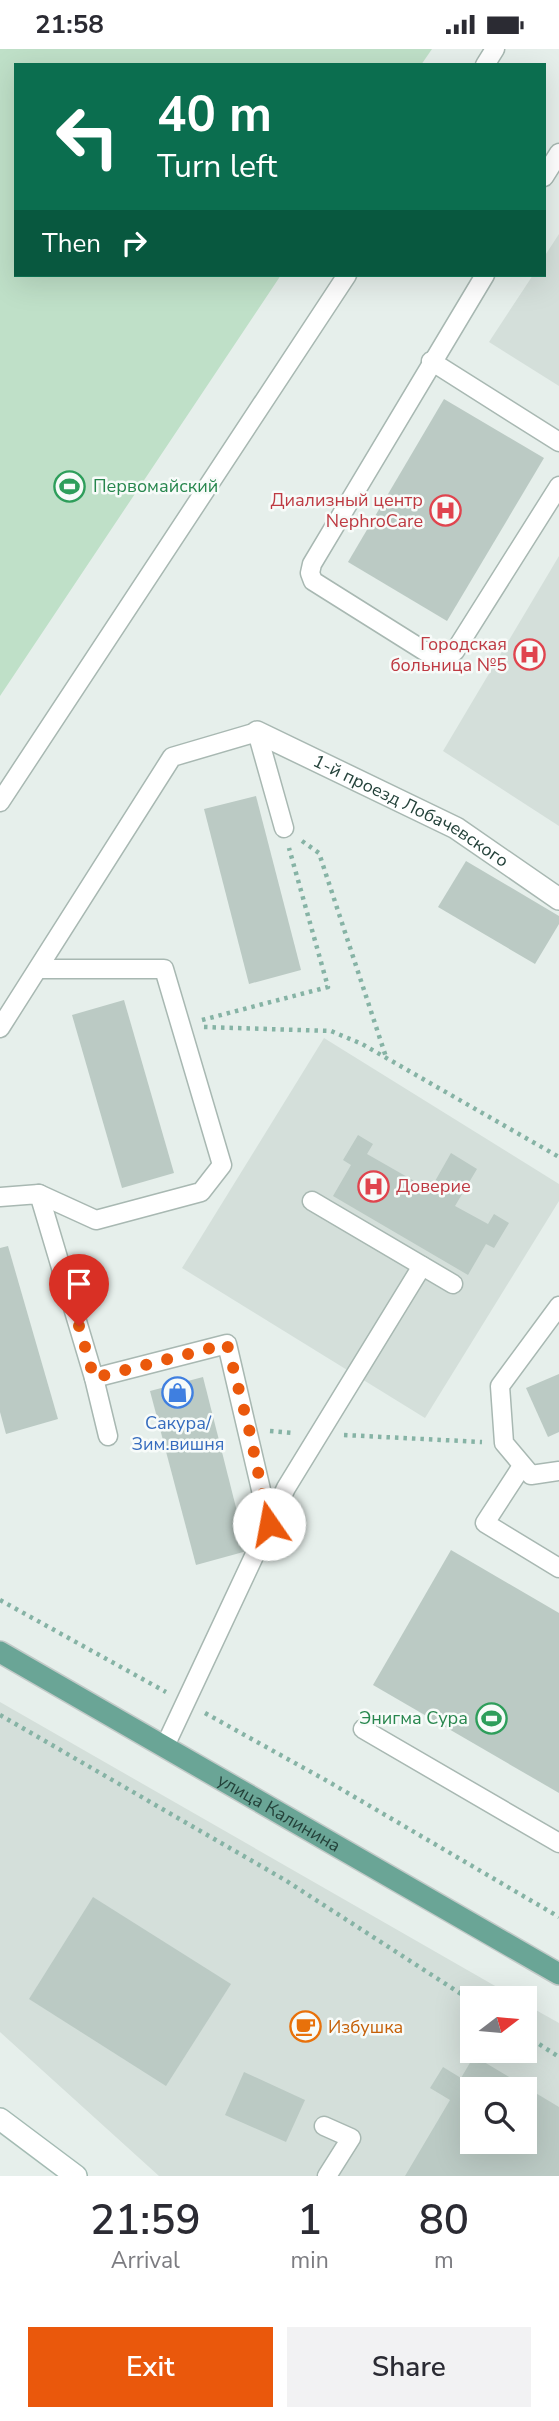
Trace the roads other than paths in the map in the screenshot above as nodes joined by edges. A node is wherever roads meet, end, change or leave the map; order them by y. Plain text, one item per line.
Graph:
1 (559, 153) edge
2 (546, 174) edge
3 (346, 277) edge
4 (484, 277) edge
5 (431, 361) junction
6 (559, 442) edge
7 (559, 486) edge
8 (257, 732) junction
9 (0, 802) edge
10 (284, 828) road end
11 (559, 899) edge
12 (38, 969) junction
13 (0, 1028) edge
14 (39, 1194) junction
15 (0, 1197) edge
16 (312, 1201) dead end
17 (422, 1266) junction
18 (453, 1284) dead end
19 (559, 1306) edge
20 (94, 1378) junction
21 (108, 1436) dead end
22 (522, 1466) junction
23 (559, 1471) edge
24 (269, 1524) junction
25 (559, 1568) edge
26 (0, 1652) edge
27 (363, 1730) dead end
28 (164, 1746) junction
29 (559, 1843) edge
30 (559, 1974) edge
31 (0, 2119) edge
32 (324, 2126) dead end
33 (76, 2176) edge
34 (327, 2176) edge

1 - 2 lane
3 - 9 lane
4 - 5 lane
5 - 6 lane
5 - 7 lane
8 - 10 lane
8 - 11 street, 1-й проезд Лобачевского
8 - 12 lane
12 - 13 lane
12 - 14 lane
14 - 15 lane
14 - 20 lane
16 - 17 lane
17 - 18 lane
17 - 24 lane
19 - 22 lane
20 - 21 lane
20 - 24 lane
22 - 23 lane
22 - 25 lane
24 - 28 lane
26 - 28 main road, улица Калинина
27 - 29 lane
28 - 30 main road, улица Калинина
31 - 33 street
32 - 34 lane

